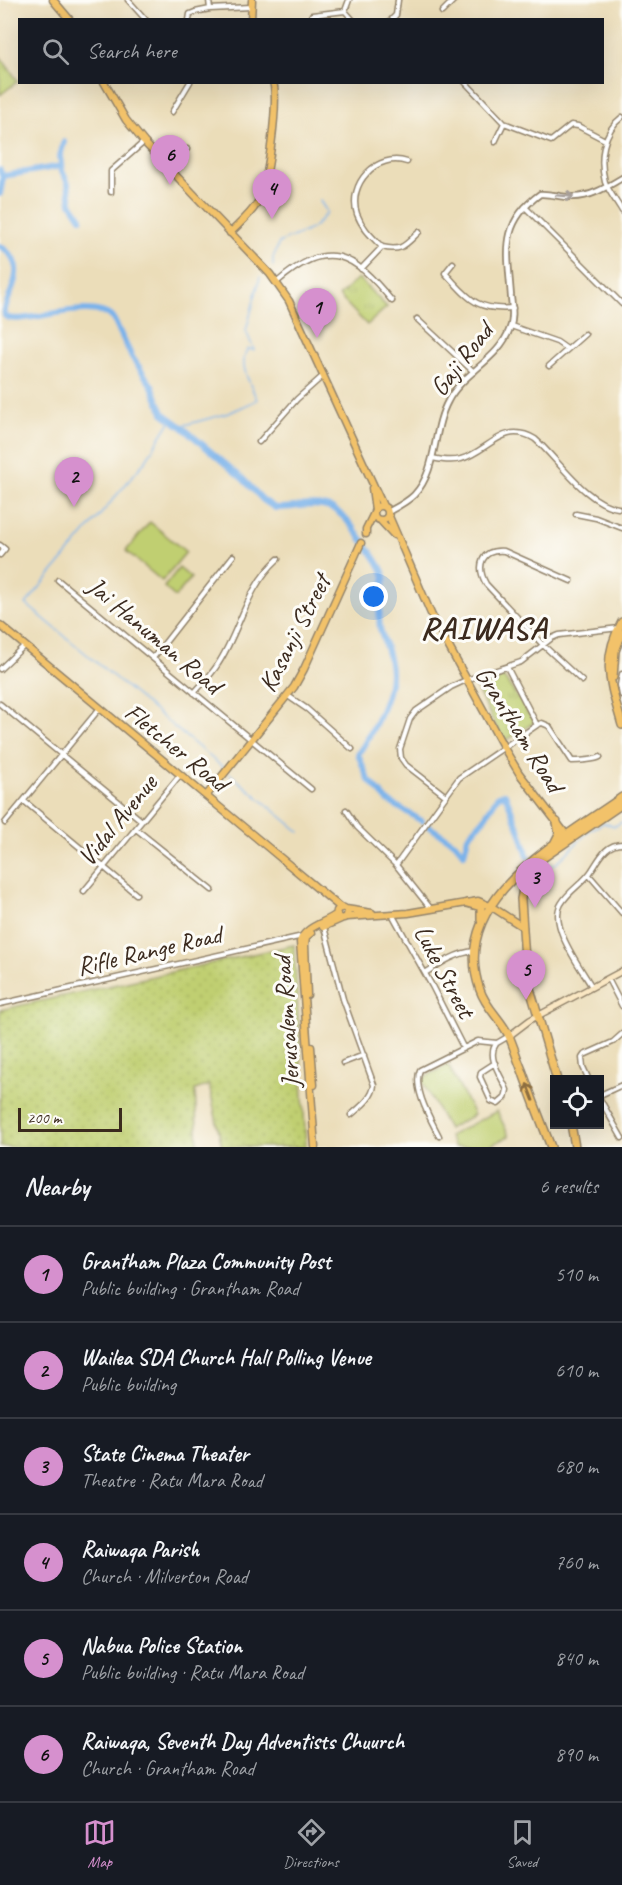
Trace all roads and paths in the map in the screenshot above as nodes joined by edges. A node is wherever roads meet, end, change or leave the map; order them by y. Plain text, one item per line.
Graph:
1 (53, 0) edge
2 (128, 0) edge
3 (209, 0) edge
4 (350, 0) edge
5 (398, 0) edge
6 (454, 0) edge
7 (252, 4) edge
8 (210, 9) junction
9 (345, 11) junction
10 (442, 12) dead end
11 (312, 15) dead end
12 (68, 18) edge
13 (144, 18) edge
14 (189, 18) edge
15 (351, 18) edge
16 (394, 18) edge
17 (105, 84) edge
18 (189, 84) edge
19 (274, 84) edge
20 (467, 84) edge
21 (172, 112) dead end
22 (622, 117) edge
23 (504, 123) junction
24 (605, 140) junction
25 (144, 142) junction
26 (495, 142) dead end
27 (187, 149) dead end
28 (160, 158) junction
29 (407, 162) dead end
30 (622, 178) edge
31 (607, 187) junction
32 (111, 192) dead end
33 (525, 207) junction
34 (622, 211) edge
35 (230, 232) junction
36 (419, 232) dead end
37 (382, 247) junction
38 (453, 263) dead end
39 (361, 268) junction
40 (276, 283) junction
41 (392, 301) dead end
42 (622, 304) edge
43 (513, 308) junction
44 (417, 318) dead end
45 (511, 326) junction
46 (585, 334) dead end
47 (567, 349) junction
48 (549, 366) dead end
49 (474, 372) junction
50 (324, 375) junction
51 (259, 442) dead end
52 (432, 458) junction
53 (372, 481) junction
54 (618, 508) dead end
55 (386, 510) junction
56 (576, 514) dead end
57 (377, 515) junction
58 (622, 528) edge
59 (397, 538) junction
60 (0, 544) edge
61 (0, 555) edge
62 (233, 556) dead end
63 (278, 560) dead end
64 (58, 580) dead end
65 (571, 581) dead end
66 (0, 625) edge
67 (609, 629) junction
68 (619, 630) edge
69 (543, 645) junction
70 (24, 646) junction
71 (153, 658) junction
72 (507, 667) junction
73 (0, 669) edge
74 (622, 674) edge
75 (466, 680) junction
76 (582, 681) dead end
77 (194, 693) junction
78 (622, 695) edge
79 (288, 696) junction
80 (0, 704) edge
81 (100, 708) junction
82 (622, 711) edge
83 (537, 725) junction
84 (622, 725) edge
85 (252, 740) junction
86 (504, 748) junction
87 (352, 749) dead end
88 (62, 754) junction
89 (600, 757) dead end
90 (180, 774) junction
91 (311, 789) dead end
92 (206, 796) junction
93 (447, 796) junction
94 (622, 797) edge
95 (24, 801) junction
96 (622, 804) edge
97 (346, 810) dead end
98 (142, 821) junction
99 (557, 822) junction
100 (5, 823) dead end
101 (136, 829) junction
102 (568, 837) junction
103 (553, 844) junction
104 (622, 844) edge
105 (396, 865) junction
106 (104, 867) junction
107 (589, 875) junction
108 (212, 890) dead end
109 (84, 891) dead end
110 (136, 894) dead end
111 (330, 898) junction
112 (467, 903) junction
113 (492, 906) junction
114 (432, 910) junction
115 (341, 913) junction
116 (392, 913) junction
117 (622, 913) edge
118 (314, 927) junction
119 (324, 927) junction
120 (523, 927) junction
121 (478, 932) junction
122 (304, 936) junction
123 (474, 951) junction
124 (622, 971) edge
125 (424, 973) junction
126 (608, 979) junction
127 (592, 987) junction
128 (0, 1004) edge
129 (622, 1006) edge
130 (538, 1015) junction
131 (622, 1034) edge
132 (509, 1036) junction
133 (497, 1043) junction
134 (463, 1047) junction
135 (364, 1055) junction
136 (343, 1063) dead end
137 (495, 1063) junction
138 (556, 1075) edge
139 (587, 1075) edge
140 (622, 1085) edge
141 (604, 1095) edge
142 (604, 1104) edge
143 (351, 1115) dead end
144 (572, 1129) edge
145 (439, 1136) dead end
146 (622, 1138) edge
147 (317, 1147) edge
148 (550, 1147) edge
149 (574, 1147) edge

1 - 12 main road
2 - 13 street
3 - 8 street
4 - 9 street
5 - 16 street
6 - 10 street
7 - 8 street
8 - 14 street
9 - 11 street
9 - 15 street
17 - 25 main road, Grantham Road
18 - 21 street
19 - 35 main road
20 - 23 street
22 - 24 street
23 - 24 street
23 - 26 street
24 - 31 street
25 - 28 main road, Grantham Road
25 - 32 street
27 - 28 street
28 - 35 main road, Grantham Road
29 - 37 street
30 - 31 street
33 -> 31 street
31 - 34 street
33 - 42 street
33 - 43 street, Gaji Road
35 - 40 main road, Grantham Road
36 - 37 street
37 - 39 street
38 - 43 street
39 - 40 street
39 - 41 street
40 - 50 main road, Grantham Road
43 - 45 street, Gaji Road
44 - 49 street
45 - 47 street
45 - 49 street, Gaji Road
46 - 47 street
47 - 48 street
49 - 52 street, Gaji Road
50 - 51 street
50 - 53 main road, Grantham Road
52 - 54 street
52 - 55 street, Gaji Road
53 - 55 main road, Grantham Road
53 - 57 main road, Grantham Road
55 - 57 main road
55 - 57 main road, Kasanji Street
55 - 59 main road, Grantham Road
56 - 58 street
57 - 59 main road, Grantham Road
57 - 79 main road, Kasanji Street
59 - 75 main road, Grantham Road
60 - 61 street
62 - 71 street
63 - 77 street
64 - 71 street, Jai Hanuman Road
65 - 69 street
66 - 70 main road, Fletcher Road
67 - 68 street
67 - 68 street
67 - 69 street
68 - 82 highway
68 - 84 highway
69 - 72 street
69 - 76 street
70 - 73 street
70 - 81 main road, Fletcher Road
71 - 77 street, Jai Hanuman Road
72 - 75 street
72 - 83 street
74 - 78 street
75 - 86 main road, Grantham Road
75 - 93 street
77 - 85 street, Jai Hanuman Road
79 - 85 main road, Kasanji Street
79 - 87 street
80 - 88 street
81 - 88 street
81 - 90 main road, Fletcher Road
83 - 86 street
83 - 89 street
85 - 91 street, Jai Hanuman Road
85 - 92 main road, Kasanji Street
86 - 93 street
86 - 99 main road, Grantham Road
88 - 95 street
88 - 98 street
90 - 92 main road, Fletcher Road
90 - 98 street, Vidal Avenue
92 - 111 main road, Fletcher Road
93 - 105 street
94 - 102 highway
95 - 100 street
95 - 106 street
96 - 102 highway
97 - 105 street
98 - 101 street, Vidal Avenue
99 - 102 main road, Grantham Road
99 - 103 highway
101 - 106 street, Vidal Avenue
101 - 108 street
102 - 103 highway
102 - 120 highway
103 - 113 highway
104 - 107 street
105 - 114 street
106 - 109 street, Vidal Avenue
106 - 110 street
107 - 117 street
107 - 127 street
111 - 115 main road, Fletcher Road
111 - 118 main road
112 - 113 main road
112 - 114 main road
112 - 121 highway
113 - 120 main road
113 - 121 highway
114 - 116 main road
115 - 116 main road
115 - 118 main road, Jerusalem Road
115 - 119 main road, Jerusalem Road
116 - 125 street, Luke Street
118 - 122 main road, Jerusalem Road
119 - 122 main road, Jerusalem Road
119 - 135 street
120 - 130 highway
121 - 123 highway
122 - 128 street, Rifle Range Road
122 - 147 main road, Jerusalem Road
123 - 125 street
123 - 132 highway
124 - 126 main road
125 - 134 street, Luke Street
126 - 127 main road
126 - 129 street
127 - 130 main road
130 - 132 main road
130 - 138 highway
131 - 139 street
132 - 133 street
148 -> 132 highway
133 - 134 street
133 - 137 street
134 - 145 street
135 - 136 street
135 - 143 street
137 - 137 street
140 - 141 street
142 - 146 street
144 - 149 highway

